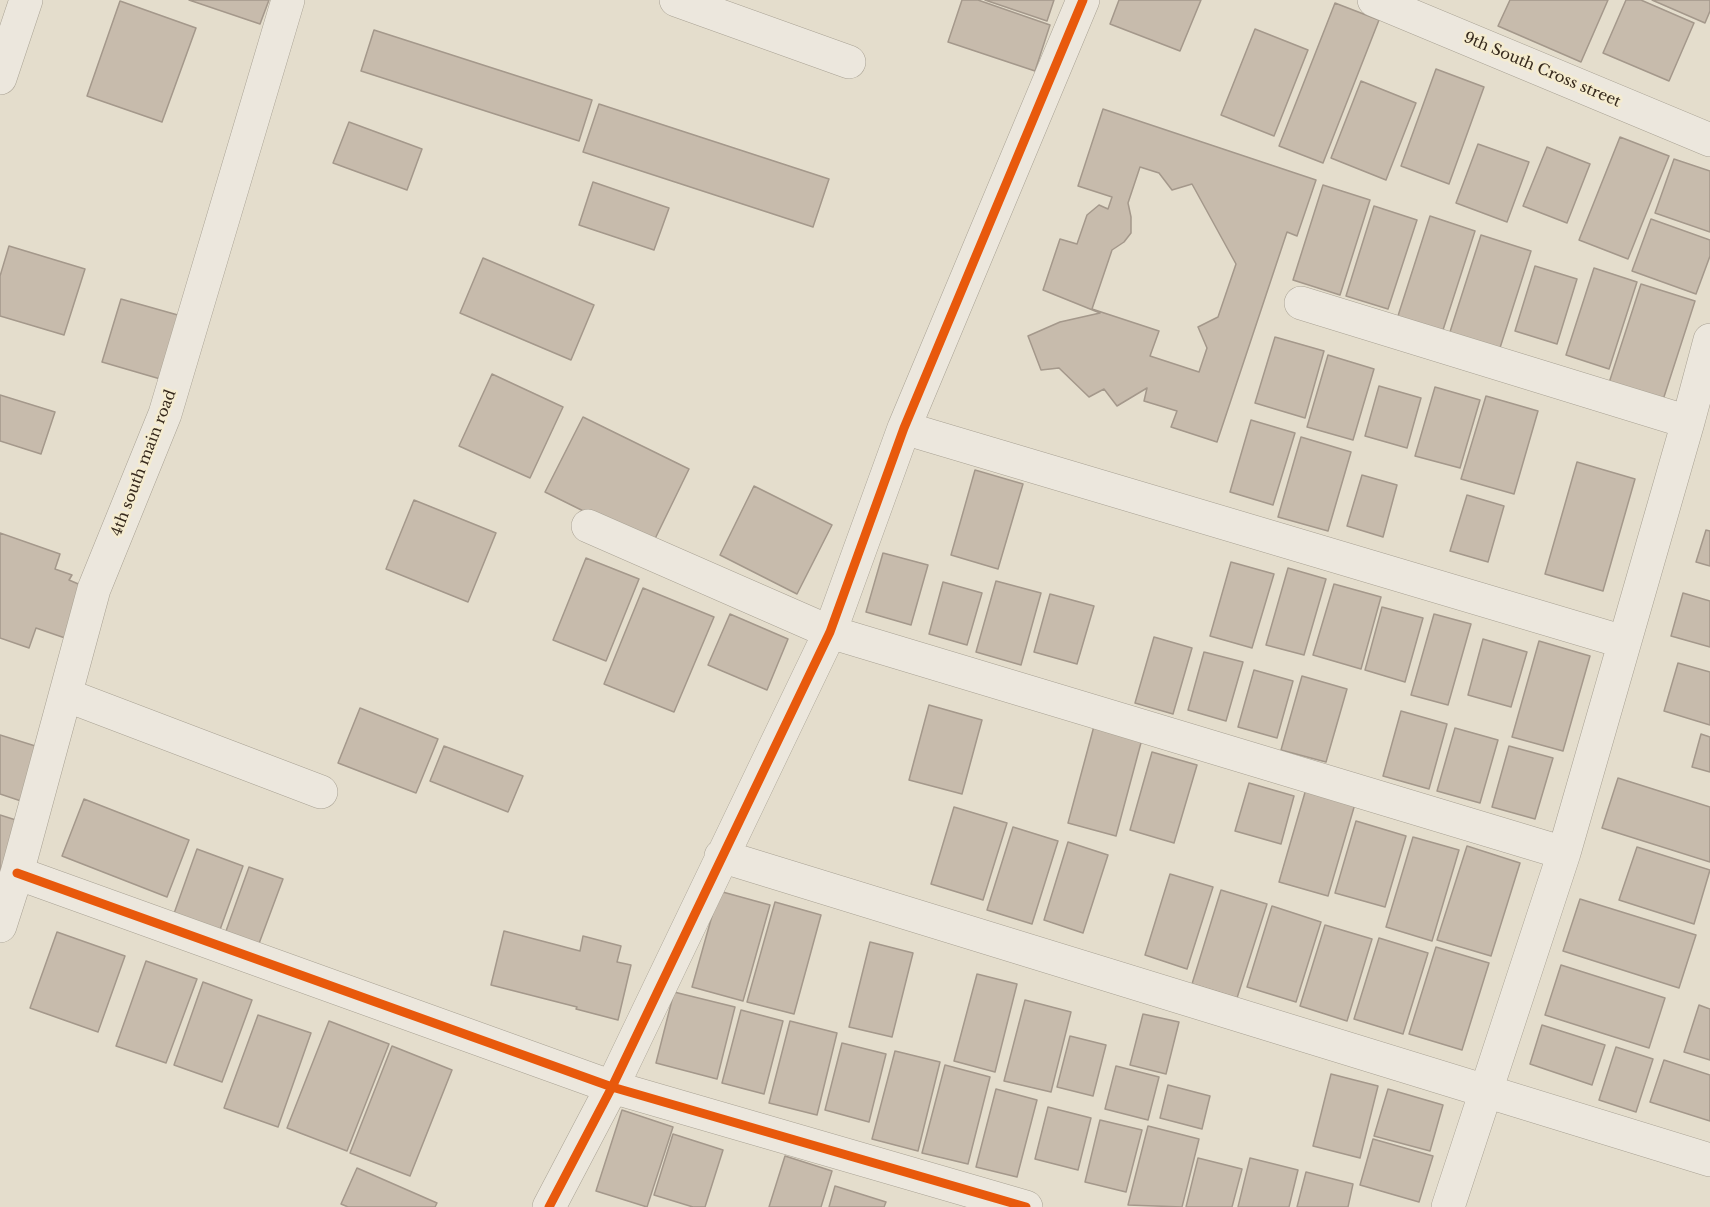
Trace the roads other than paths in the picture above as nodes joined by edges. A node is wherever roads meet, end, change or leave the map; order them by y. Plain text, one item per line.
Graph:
1 (26, 0) edge
2 (288, 0) edge
3 (676, 0) edge
4 (1083, 0) edge
5 (1374, 0) edge
6 (849, 62) dead end
7 (0, 78) edge
8 (1710, 140) edge
9 (1301, 303) dead end
10 (1710, 340) edge
11 (1688, 422) junction
12 (904, 428) junction
13 (588, 526) dead end
14 (830, 632) junction
15 (1624, 642) junction
16 (66, 695) junction
17 (321, 792) dead end
18 (1564, 853) junction
19 (721, 856) junction
20 (17, 873) junction
21 (0, 926) edge
22 (612, 1087) junction
23 (1487, 1091) junction
24 (1710, 1160) edge
25 (549, 1207) edge
26 (1026, 1207) edge
27 (1448, 1207) edge

1 - 7 street
2 - 16 street, 4th south main road
3 - 6 street
4 - 12 street
5 - 8 street, 9th South Cross street
9 - 11 street
10 - 11 street
11 - 15 street
12 - 14 street
12 - 15 street
13 - 14 street
14 - 18 street
14 - 19 street
15 - 18 street
16 - 17 street
16 - 20 street, 4th south main road
18 - 23 street
19 - 22 street
19 - 23 street
20 - 21 street, 4th south main road
20 - 22 street
22 - 25 street
22 - 26 street
23 - 24 street
23 - 27 street

